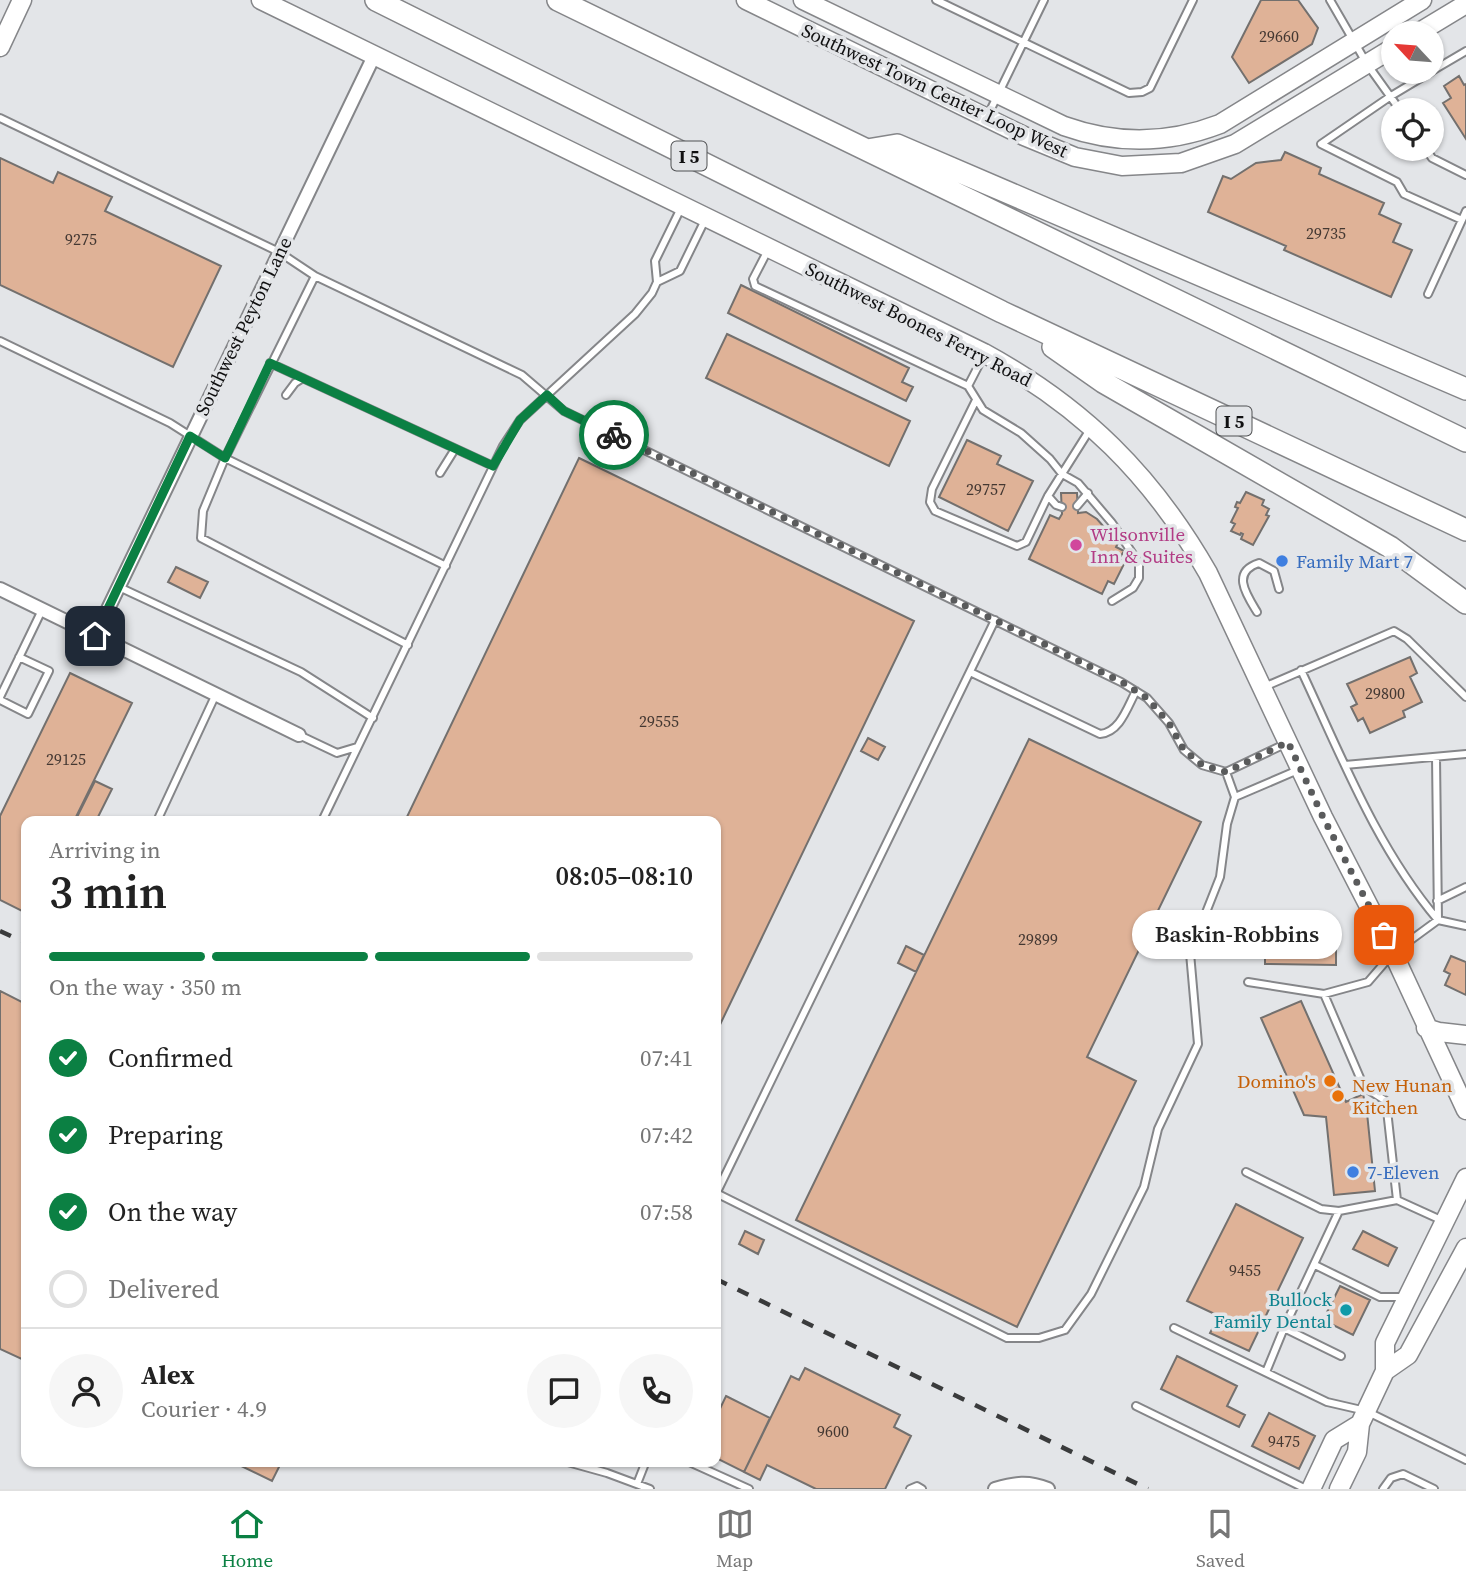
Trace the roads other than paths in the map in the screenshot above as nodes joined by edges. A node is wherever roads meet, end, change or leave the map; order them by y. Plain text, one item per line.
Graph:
1 (22, 0) edge
2 (261, 0) edge
3 (376, 0) edge
4 (558, 0) edge
5 (746, 0) edge
6 (803, 0) edge
7 (936, 0) edge
8 (1044, 0) edge
9 (1193, 0) edge
10 (1331, 0) edge
11 (1422, 0) edge
12 (1466, 4) edge
13 (1438, 21) edge
14 (1354, 42) junction
15 (1023, 43) junction
16 (0, 47) edge
17 (1466, 51) edge
18 (374, 55) junction
19 (1381, 55) edge
20 (1367, 64) junction
21 (1444, 64) edge
22 (1411, 84) edge
23 (997, 95) junction
24 (1391, 96) junction
25 (0, 118) edge
26 (986, 118) junction
27 (867, 150) junction
28 (1438, 161) edge
29 (1466, 175) edge
30 (682, 206) junction
31 (1466, 211) edge
32 (706, 218) junction
33 (1462, 220) junction
34 (769, 248) junction
35 (279, 252) junction
36 (315, 275) junction
37 (657, 282) junction
38 (1428, 294) dead end
39 (1002, 312) junction
40 (0, 341) edge
41 (985, 353) junction
42 (270, 363) junction
43 (303, 378) junction
44 (968, 386) junction
45 (1466, 389) edge
46 (286, 395) dead end
47 (547, 395) junction
48 (976, 400) junction
49 (1092, 426) junction
50 (190, 436) junction
51 (1466, 441) edge
52 (455, 449) junction
53 (225, 458) junction
54 (493, 466) junction
55 (440, 473) dead end
56 (1062, 474) junction
57 (1088, 493) junction
58 (1048, 496) junction
59 (1077, 506) dead end
60 (1062, 507) dead end
61 (1466, 530) edge
62 (446, 566) junction
63 (118, 587) junction
64 (0, 589) edge
65 (1279, 589) dead end
66 (1112, 601) dead end
67 (1466, 603) edge
68 (42, 610) junction
69 (1257, 612) dead end
70 (995, 620) junction
71 (95, 636) junction
72 (408, 645) junction
73 (19, 657) junction
74 (1301, 670) junction
75 (970, 672) junction
76 (1262, 688) junction
77 (1136, 691) junction
78 (216, 694) junction
79 (1466, 696) edge
80 (0, 699) edge
81 (373, 718) junction
82 (299, 735) joint
83 (1288, 742) junction
84 (357, 747) junction
85 (1466, 754) edge
86 (1436, 757) junction
87 (1345, 765) junction
88 (1300, 769) junction
89 (1226, 772) junction
90 (1236, 797) junction
91 (159, 816) edge
92 (324, 816) edge
93 (1466, 887) edge
94 (1437, 901) junction
95 (1438, 920) junction
96 (1466, 926) edge
97 (1393, 953) junction
98 (1248, 982) dead end
99 (1324, 994) junction
100 (1426, 1027) junction
101 (1466, 1035) edge
102 (1466, 1111) edge
103 (1246, 1172) dead end
104 (1466, 1178) edge
105 (721, 1183) edge
106 (721, 1195) edge
107 (1466, 1198) edge
108 (1397, 1200) junction
109 (1339, 1211) junction
110 (1444, 1221) junction
111 (1466, 1248) edge
112 (1460, 1264) edge
113 (1315, 1265) junction
114 (1407, 1297) junction
115 (1174, 1328) dead end
116 (1284, 1328) junction
117 (1341, 1356) dead end
118 (1387, 1370) junction
119 (1266, 1372) junction
120 (1136, 1406) dead end
121 (1363, 1417) junction
122 (1466, 1460) edge
123 (584, 1467) edge
124 (644, 1467) edge
125 (700, 1467) edge
126 (637, 1483) junction
127 (650, 1489) edge
128 (749, 1489) edge
129 (910, 1489) edge
130 (922, 1489) edge
131 (995, 1489) edge
132 (1048, 1489) edge
133 (1308, 1489) edge
134 (1339, 1489) edge
135 (1382, 1489) edge
136 (1434, 1489) edge

1 - 16 main road
2 - 18 main road, Southwest Boones Ferry Road
3 - 39 highway, I 5
4 - 27 highway
5 - 26 main road, Southwest Town Center Loop West
6 - 23 main road, Southwest Town Center Loop West
7 - 15 lane
8 - 15 lane
9 - 15 lane
10 - 14 lane
11 - 14 main road, Southwest Town Center Loop West
12 - 13 main road
14 - 20 lane
14 - 23 main road, Southwest Town Center Loop West
15 - 23 lane
17 - 21 lane
18 - 30 main road, Southwest Boones Ferry Road
18 - 35 street, Southwest Peyton Lane
19 - 20 main road, Southwest Town Center Loop West
20 - 24 lane
20 - 26 main road, Southwest Town Center Loop West
22 - 24 lane
23 - 26 lane
24 - 33 lane
25 - 35 lane
27 - 45 highway
27 - 51 highway
28 - 29 lane
30 - 32 main road, Southwest Boones Ferry Road
30 - 37 lane
31 - 33 lane
32 - 34 main road, Southwest Boones Ferry Road
32 - 37 lane
33 - 38 lane
34 - 41 main road, Southwest Boones Ferry Road
34 - 44 lane
35 - 36 lane
35 - 50 street, Southwest Peyton Lane
36 - 42 lane
36 - 47 lane
37 - 47 lane
39 - 61 highway, I 5
39 - 67 highway, I 5
40 - 50 lane
41 - 44 lane
41 - 49 main road, Southwest Boones Ferry Road
42 - 43 lane
42 - 53 lane
43 - 46 lane
43 - 52 lane
44 - 48 lane
47 - 54 lane
47 - 70 lane
48 - 56 lane
48 - 58 lane
49 - 56 lane
49 - 76 main road, Southwest Boones Ferry Road
50 - 53 lane
50 - 63 street, Southwest Peyton Lane
52 - 54 lane
52 - 55 lane
53 - 62 lane
53 - 72 lane
54 - 62 lane
56 - 57 lane
56 - 58 lane
57 - 59 lane
57 - 66 lane
58 - 60 lane
62 - 72 lane
63 - 71 street, Southwest Peyton Lane
63 - 81 lane
64 - 68 street
65 - 69 lane
68 - 71 street
68 - 73 lane
70 - 75 lane
70 - 77 lane
71 - 78 street
72 - 81 lane
73 - 80 lane
73 - 80 lane
74 - 76 lane
74 - 79 lane
74 - 87 lane
75 - 77 lane
75 - 105 lane
76 - 83 main road, Southwest Boones Ferry Road
77 - 89 lane
78 - 82 street
78 - 91 lane
81 - 84 lane
82 - 84 lane
83 - 88 main road, Southwest Boones Ferry Road
83 - 89 lane
84 - 92 lane
85 - 86 lane
86 - 87 lane
86 - 94 lane
87 - 95 lane
88 - 90 lane
88 - 97 main road, Southwest Boones Ferry Road
89 - 90 lane
90 - 106 lane
93 - 94 lane
94 - 95 lane
95 - 96 lane
95 - 97 lane
97 - 99 lane
97 - 100 main road, Southwest Boones Ferry Road
98 - 99 lane
99 - 108 lane
100 - 101 main road
100 - 102 main road, Southwest Boones Ferry Road
103 - 109 lane
104 - 110 main road
107 - 118 main road
108 - 109 lane
108 - 110 lane
109 - 113 lane
110 - 114 main road
111 - 112 main road
112 - 118 main road
113 - 114 lane
113 - 116 lane
114 - 118 main road
115 - 119 lane
116 - 117 lane
116 - 119 lane
118 - 121 main road
119 - 121 lane
120 - 133 lane
121 - 122 lane
121 - 133 main road
121 - 134 main road
123 - 126 lane
124 - 126 lane
125 - 128 lane
126 - 127 lane
129 - 130 lane
131 - 132 street
135 - 136 lane

